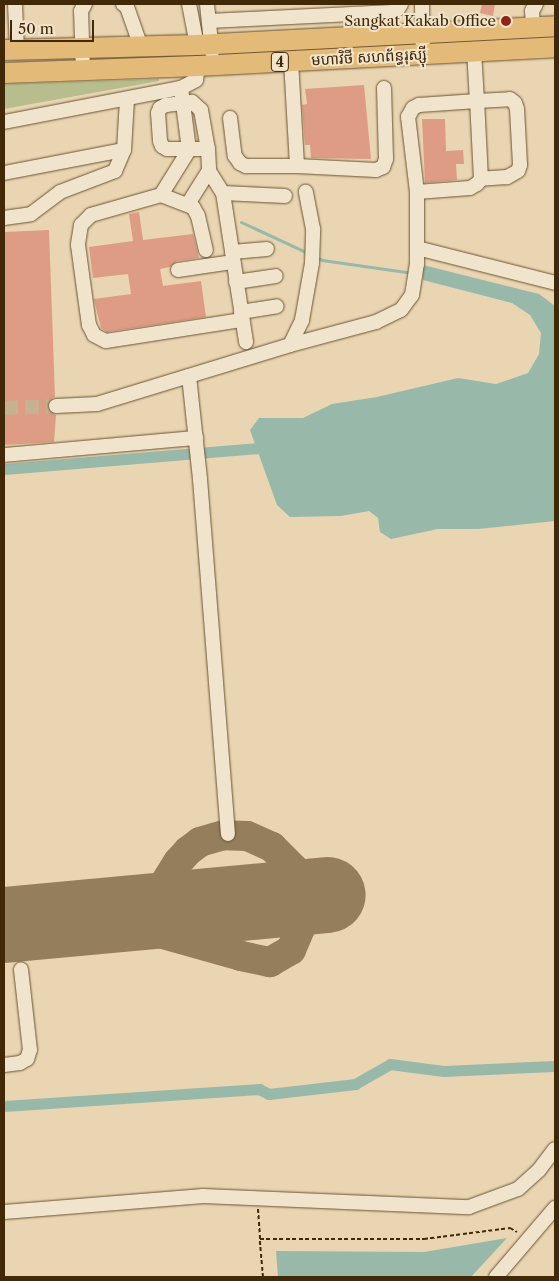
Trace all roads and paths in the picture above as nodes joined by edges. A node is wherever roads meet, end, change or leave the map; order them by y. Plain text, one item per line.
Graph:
1 (15, 4) edge
2 (85, 4) edge
3 (123, 4) edge
4 (189, 4) edge
5 (207, 4) edge
6 (401, 4) edge
7 (422, 4) edge
8 (536, 4) edge
9 (342, 9) edge
10 (269, 18) junction
11 (209, 21) junction
12 (555, 26) edge
13 (533, 28) junction
14 (271, 41) junction
15 (204, 44) junction
16 (422, 44) junction
17 (141, 47) junction
18 (555, 47) edge
19 (82, 48) junction
20 (10, 50) edge
21 (474, 50) junction
22 (290, 61) junction
23 (206, 66) junction
24 (83, 70) junction
25 (4, 72) edge
26 (181, 88) junction
27 (384, 88) dead end
28 (127, 99) junction
29 (477, 101) junction
30 (183, 103) junction
31 (230, 118) dead end
32 (4, 122) edge
33 (208, 149) junction
34 (124, 150) junction
35 (189, 150) junction
36 (297, 166) junction
37 (209, 171) junction
38 (4, 173) edge
39 (481, 179) junction
40 (306, 192) dead end
41 (417, 192) junction
42 (223, 193) junction
43 (161, 196) junction
44 (285, 196) dead end
45 (188, 204) junction
46 (4, 218) edge
47 (417, 248) junction
48 (267, 249) dead end
49 (206, 250) dead end
50 (232, 257) junction
51 (178, 270) dead end
52 (276, 276) dead end
53 (236, 282) junction
54 (555, 283) edge
55 (277, 306) dead end
56 (242, 316) junction
57 (246, 342) dead end
58 (290, 345) junction
59 (189, 376) junction
60 (56, 406) tunnel mouth
61 (195, 432) junction
62 (4, 455) edge
63 (228, 834) dead end
64 (21, 970) dead end
65 (4, 1065) edge
66 (555, 1148) edge
67 (257, 1199) junction
68 (555, 1208) edge
69 (4, 1212) edge
70 (260, 1240) junction
71 (528, 1241) junction
72 (263, 1277) edge
73 (496, 1277) edge

1 - 20 street
2 - 19 street
3 - 17 street
4 - 15 street
5 - 11 street
6 - 9 street
7 - 16 street
8 - 13 street
9 - 10 street
10 - 11 street
10 - 14 street
11 - 15 street
12 - 13 highway, មហាវិថី សហព័ន្ធរុស្ស៊ី / 4
13 - 16 highway, មហាវិថី សហព័ន្ធរុស្ស៊ី / 4
14 - 15 highway, មហាវិថី សហព័ន្ធរុស្ស៊ី / 4
14 - 16 highway, មហាវិថី សហព័ន្ធរុស្ស៊ី / 4
15 - 17 highway, មហាវិថី សហព័ន្ធរុស្ស៊ី / 4
15 - 23 highway
16 - 21 highway, មហាវិថី សហព័ន្ធរុស្ស៊ី / 4
16 - 22 highway, មហាវិថី សហព័ន្ធរុស្ស៊ី / 4
17 - 19 highway, មហាវិថី សហព័ន្ធរុស្ស៊ី / 4
18 - 21 highway, មហាវិថី សហព័ន្ធរុស្ស៊ី / 4
19 - 20 highway, មហាវិថី សហព័ន្ធរុស្ស៊ី / 4
19 - 24 street
21 - 29 street
22 - 23 highway, មហាវិថី សហព័ន្ធរុស្ស៊ី / 4
22 - 36 street
23 - 24 highway, មហាវិថី សហព័ន្ធរុស្ស៊ី / 4
23 - 26 street
24 - 25 highway, មហាវិថី សហព័ន្ធរុស្ស៊ី / 4
26 - 28 street
26 - 30 street
27 - 36 street
28 - 32 street
28 - 34 street
29 - 39 street
29 - 39 street
29 - 41 street
30 - 33 street
30 - 35 street
30 - 35 street
31 - 36 street
33 - 35 street
33 - 37 street
34 - 38 street
34 - 46 street
35 - 43 street
37 - 42 street
37 - 45 street
39 - 41 street
40 - 58 street
41 - 47 street
42 - 44 street
42 - 50 street
43 - 45 street
43 - 56 street
45 - 49 street
47 - 54 street
47 - 58 street
48 - 50 street
50 - 51 street
50 - 53 street
52 - 53 street
53 - 56 street
55 - 56 street
56 - 57 street
58 - 59 street
59 - 60 street
59 - 61 street
61 - 62 street
61 - 63 street
64 - 65 street
66 - 67 street
67 - 69 street
67 - 70 path
68 - 71 street
70 - 71 path
70 - 72 path
71 - 73 street

